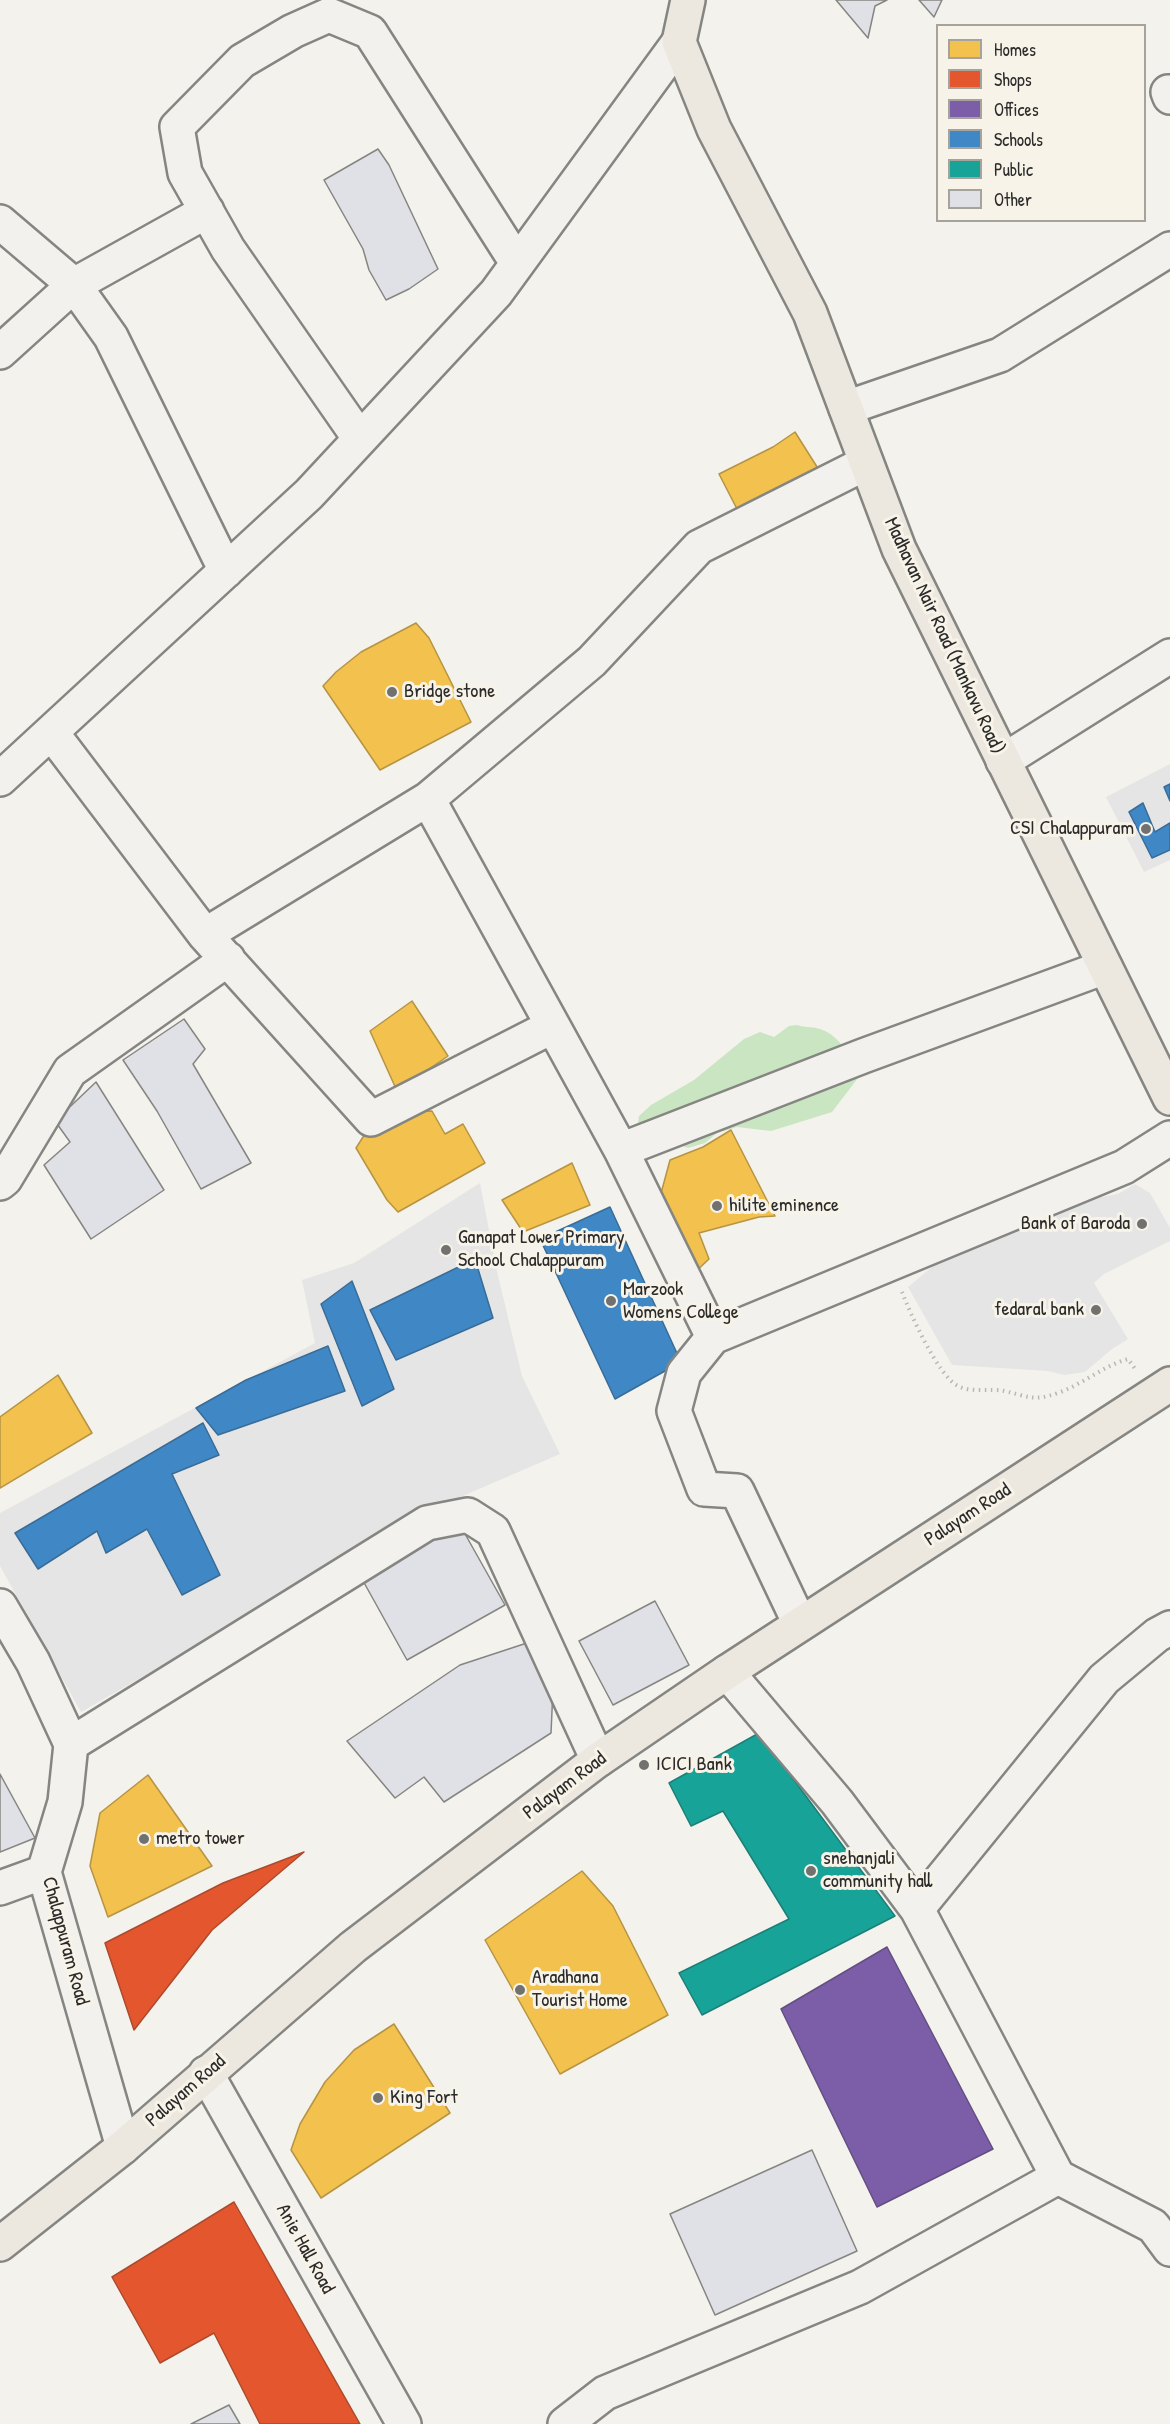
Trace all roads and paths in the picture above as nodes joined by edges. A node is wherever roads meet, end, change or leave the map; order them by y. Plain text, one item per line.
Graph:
1 (688, 0) edge
2 (679, 42) junction
3 (207, 211) junction
4 (0, 222) edge
5 (1170, 249) edge
6 (517, 263) junction
7 (74, 285) junction
8 (0, 352) edge
9 (846, 408) junction
10 (360, 439) junction
11 (866, 463) junction
12 (226, 571) junction
13 (1170, 656) edge
14 (51, 732) junction
15 (1003, 761) junction
16 (0, 779) edge
17 (428, 799) junction
18 (205, 935) junction
19 (228, 959) junction
20 (1105, 967) junction
21 (553, 1026) junction
22 (1170, 1098) edge
23 (1170, 1138) edge
24 (621, 1150) junction
25 (0, 1183) edge
26 (891, 1263) junction
27 (712, 1337) junction
28 (1162, 1389) edge
29 (0, 1606) edge
30 (800, 1624) junction
31 (1170, 1628) edge
32 (727, 1672) junction
33 (72, 1744) junction
34 (598, 1760) junction
35 (44, 1872) junction
36 (0, 1888) edge
37 (917, 1909) junction
38 (206, 2073) junction
39 (123, 2147) junction
40 (1058, 2177) junction
41 (0, 2244) edge
42 (1170, 2249) edge
43 (404, 2424) edge
44 (565, 2424) edge

1 - 2 main road
2 - 6 street
2 - 9 main road, Madhavan Nair Road (Mankavu Road)
3 - 6 street
3 - 7 street
3 - 10 street
4 - 7 street
5 - 9 street
6 - 10 street
7 - 8 street
7 - 12 street
9 - 11 main road, Madhavan Nair Road (Mankavu Road)
10 - 12 street
11 - 15 main road, Madhavan Nair Road (Mankavu Road)
11 - 17 street
12 - 14 street
13 - 15 street
14 - 16 street
14 - 18 street
15 - 20 main road, Madhavan Nair Road (Mankavu Road)
17 - 18 street
17 - 21 street
18 - 19 street
19 - 21 street
19 - 25 street
20 - 22 main road, Madhavan Nair Road (Mankavu Road)
20 - 24 street
21 - 24 street
23 - 26 street
24 - 27 street
26 - 27 street
26 - 28 path
27 - 30 street
28 - 30 main road, Palayam Road
29 - 33 street
30 - 32 main road, Palayam Road
31 - 37 street
32 - 34 main road, Palayam Road
32 - 37 street
33 - 34 street
33 - 35 street, Chalappuram Road
34 - 38 main road, Palayam Road
35 - 36 street
35 - 39 street, Chalappuram Road
37 - 40 street
38 - 39 main road, Palayam Road
38 - 43 street, Anie Hall Road
39 - 41 main road, Palayam Road
40 - 42 street
40 - 44 street

